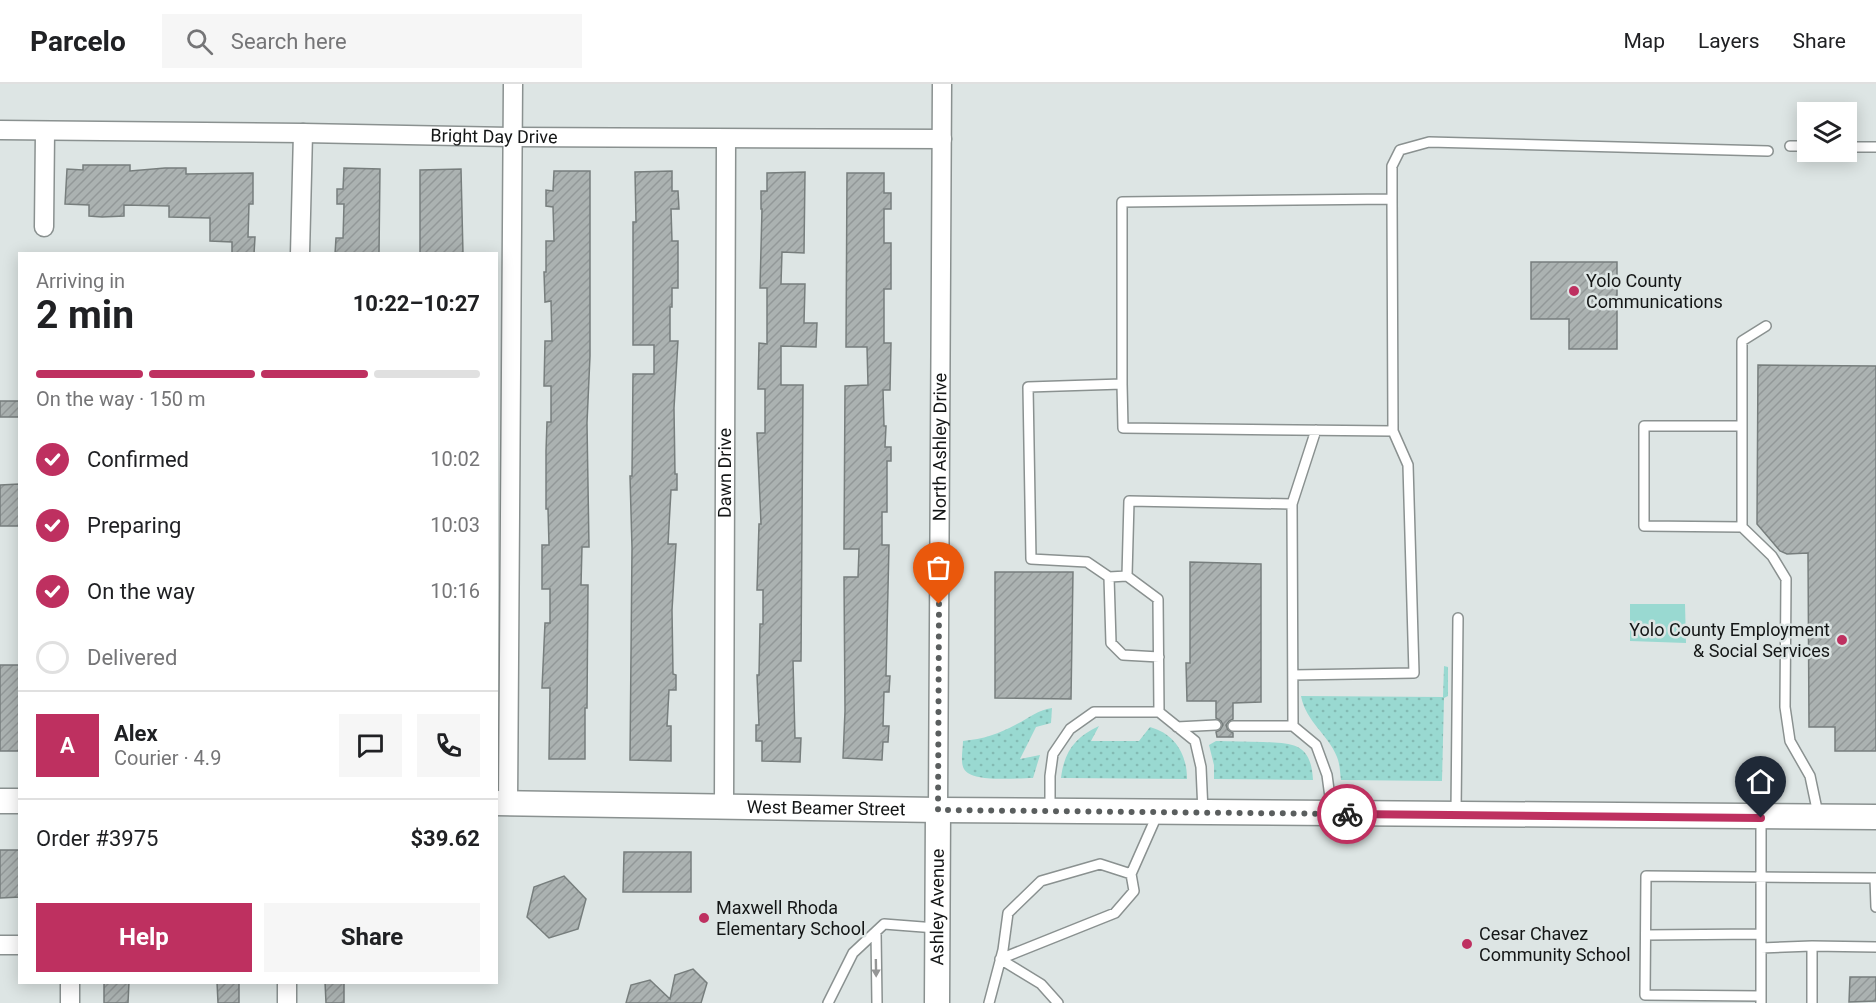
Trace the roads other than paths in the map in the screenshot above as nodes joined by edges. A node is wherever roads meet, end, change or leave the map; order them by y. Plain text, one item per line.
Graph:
1 (513, 84) edge
2 (942, 84) edge
3 (0, 130) edge
4 (45, 132) junction
5 (303, 133) junction
6 (513, 138) junction
7 (726, 139) junction
8 (942, 139) junction
9 (1790, 146) dead end
10 (1797, 146) edge
11 (1857, 147) edge
12 (1876, 147) edge
13 (1768, 151) dead end
14 (1392, 199) junction
15 (44, 227) dead end
16 (300, 252) edge
17 (1766, 326) dead end
18 (1122, 384) junction
19 (1742, 426) junction
20 (1316, 430) junction
21 (1393, 431) junction
22 (1292, 504) junction
23 (1742, 527) junction
24 (1127, 576) junction
25 (1109, 577) junction
26 (1458, 618) dead end
27 (1159, 657) junction
28 (1293, 675) junction
29 (1159, 712) junction
30 (1216, 725) dead end
31 (1233, 726) dead end
32 (1293, 726) junction
33 (1177, 727) junction
34 (0, 801) edge
35 (18, 801) edge
36 (502, 803) edge
37 (724, 807) junction
38 (938, 810) junction
39 (1050, 811) junction
40 (1159, 812) junction
41 (1203, 813) junction
42 (1332, 814) junction
43 (1456, 815) junction
44 (1819, 816) junction
45 (1761, 818) junction
46 (1876, 818) edge
47 (1131, 874) junction
48 (1761, 876) junction
49 (1876, 878) edge
50 (1876, 908) edge
51 (937, 928) junction
52 (876, 932) junction
53 (1761, 934) junction
54 (1646, 935) junction
55 (0, 945) edge
56 (18, 945) edge
57 (1812, 946) junction
58 (1876, 947) edge
59 (1761, 948) junction
60 (1000, 959) junction
61 (70, 984) edge
62 (287, 984) edge
63 (1761, 1000) edge
64 (70, 1003) edge
65 (287, 1003) edge
66 (828, 1003) edge
67 (877, 1003) edge
68 (937, 1003) edge
69 (989, 1003) edge
70 (1058, 1003) edge
71 (1812, 1003) edge

1 - 6 street
2 - 8 street, North Ashley Drive
3 - 4 street, Bright Day Drive
4 - 5 street, Bright Day Drive
4 - 15 street
5 - 6 street, Bright Day Drive
5 - 16 street
6 - 7 street, Bright Day Drive
6 - 36 street
7 - 8 street, Bright Day Drive
7 - 37 street, Dawn Drive
8 - 38 street, North Ashley Drive
9 - 10 lane
11 - 12 lane
13 - 14 lane
14 - 18 lane
14 - 21 lane
17 - 19 lane
18 - 20 lane
18 - 25 lane
19 - 23 lane
19 - 23 lane
20 - 21 lane
20 - 22 lane
21 - 28 lane
22 - 24 lane
22 - 28 lane
23 - 44 lane
24 - 25 lane
24 - 27 lane
25 - 27 lane
26 - 43 lane
27 - 29 lane
28 - 32 lane
29 - 33 lane
29 - 39 lane
30 - 33 lane
31 - 32 lane
32 - 42 lane
33 - 41 lane
34 - 35 street
36 - 37 street, West Beamer Street
37 - 38 street, West Beamer Street
38 - 39 street, West Beamer Street
38 - 51 street, Ashley Avenue
39 - 40 street, West Beamer Street
40 - 41 street, West Beamer Street
40 - 47 lane
41 - 42 street, West Beamer Street
42 - 43 street, West Beamer Street
43 - 45 street, West Beamer Street
44 - 45 street, West Beamer Street
44 - 46 street, West Beamer Street
45 - 48 lane
47 - 60 lane
47 - 60 lane
48 - 49 lane
48 - 53 lane
48 - 54 lane
49 - 50 lane
51 - 52 lane
51 - 68 street, Ashley Avenue
52 - 66 lane
52 -> 67 lane
53 - 54 lane
53 - 59 lane
54 - 63 lane
55 - 56 street
57 - 58 lane
57 - 59 lane
57 - 71 lane
59 - 63 lane
60 - 69 lane
60 - 70 lane
61 - 64 street
62 - 65 street

